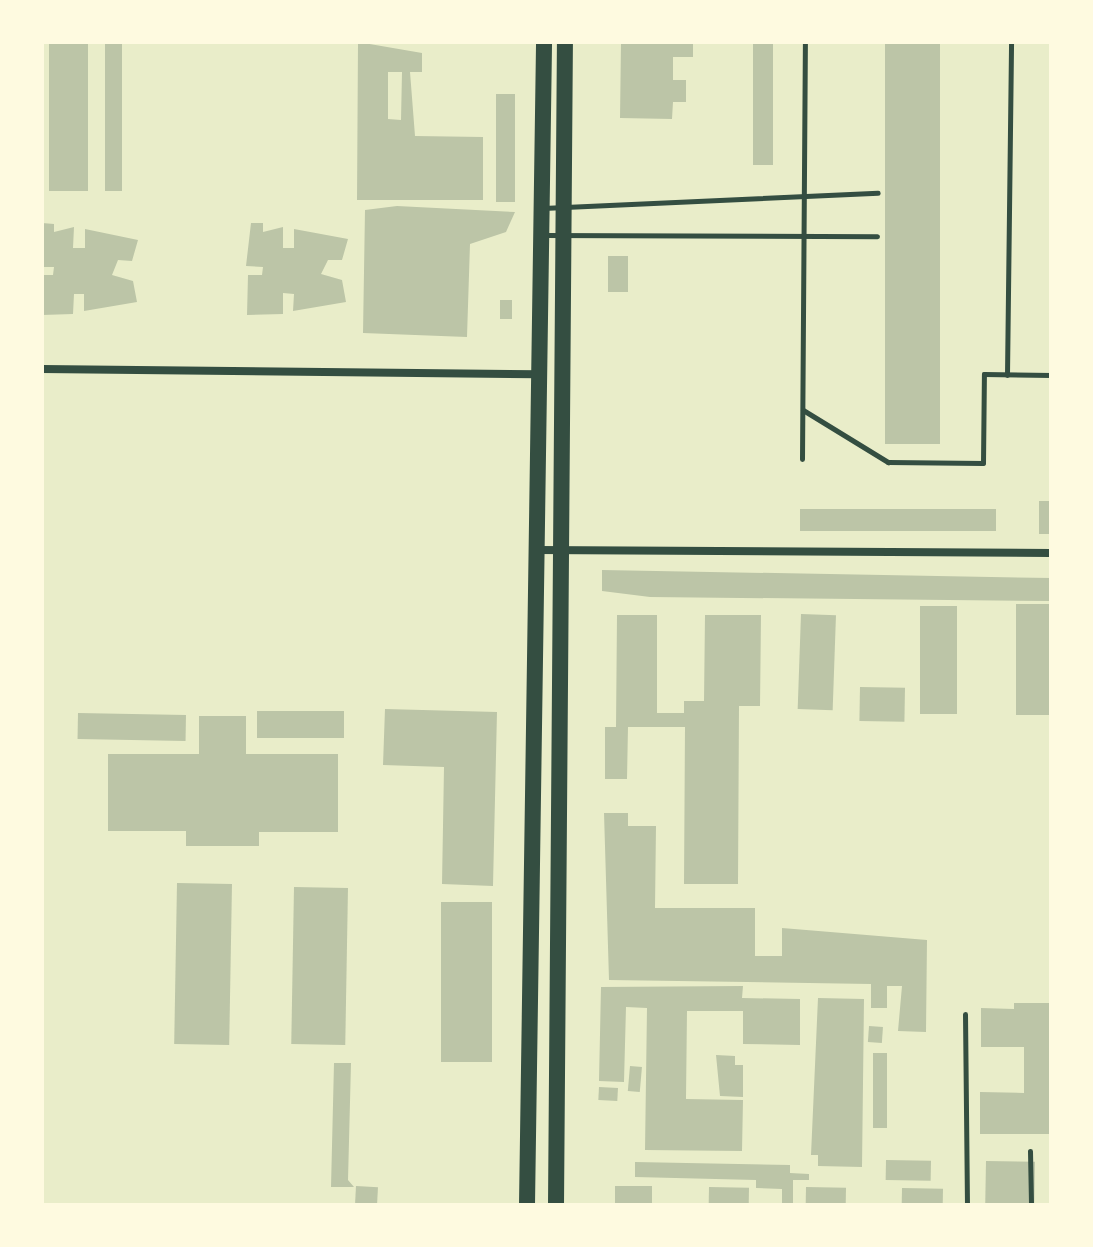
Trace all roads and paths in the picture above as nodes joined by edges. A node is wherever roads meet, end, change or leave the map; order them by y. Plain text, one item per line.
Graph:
1 (544, 42) edge
2 (565, 42) edge
3 (805, 42) edge
4 (1011, 42) edge
5 (804, 193) junction
6 (878, 193) dead end
7 (563, 206) junction
8 (542, 208) junction
9 (563, 233) junction
10 (542, 235) junction
11 (804, 236) junction
12 (877, 236) dead end
13 (42, 369) edge
14 (539, 374) junction
15 (1007, 375) junction
16 (1051, 375) edge
17 (802, 410) junction
18 (802, 459) dead end
19 (537, 550) junction
20 (562, 551) junction
21 (1051, 553) edge
22 (965, 1014) dead end
23 (1030, 1151) dead end
24 (527, 1205) edge
25 (556, 1205) edge
26 (967, 1205) edge
27 (1031, 1205) edge

1 - 8 main road
2 - 7 main road
3 - 5 lane
4 - 15 lane
5 - 6 lane
5 - 7 lane
5 - 11 lane
7 - 8 lane
7 - 9 main road
8 - 10 main road
9 - 10 lane
9 - 11 lane
9 - 20 main road
10 - 14 main road
11 - 12 lane
11 - 17 lane
13 - 14 street
14 - 19 main road
15 - 16 lane
15 - 17 lane
17 - 18 lane
19 - 20 street
19 - 24 main road
20 - 21 street
20 - 25 main road
22 - 26 lane
23 - 27 lane

